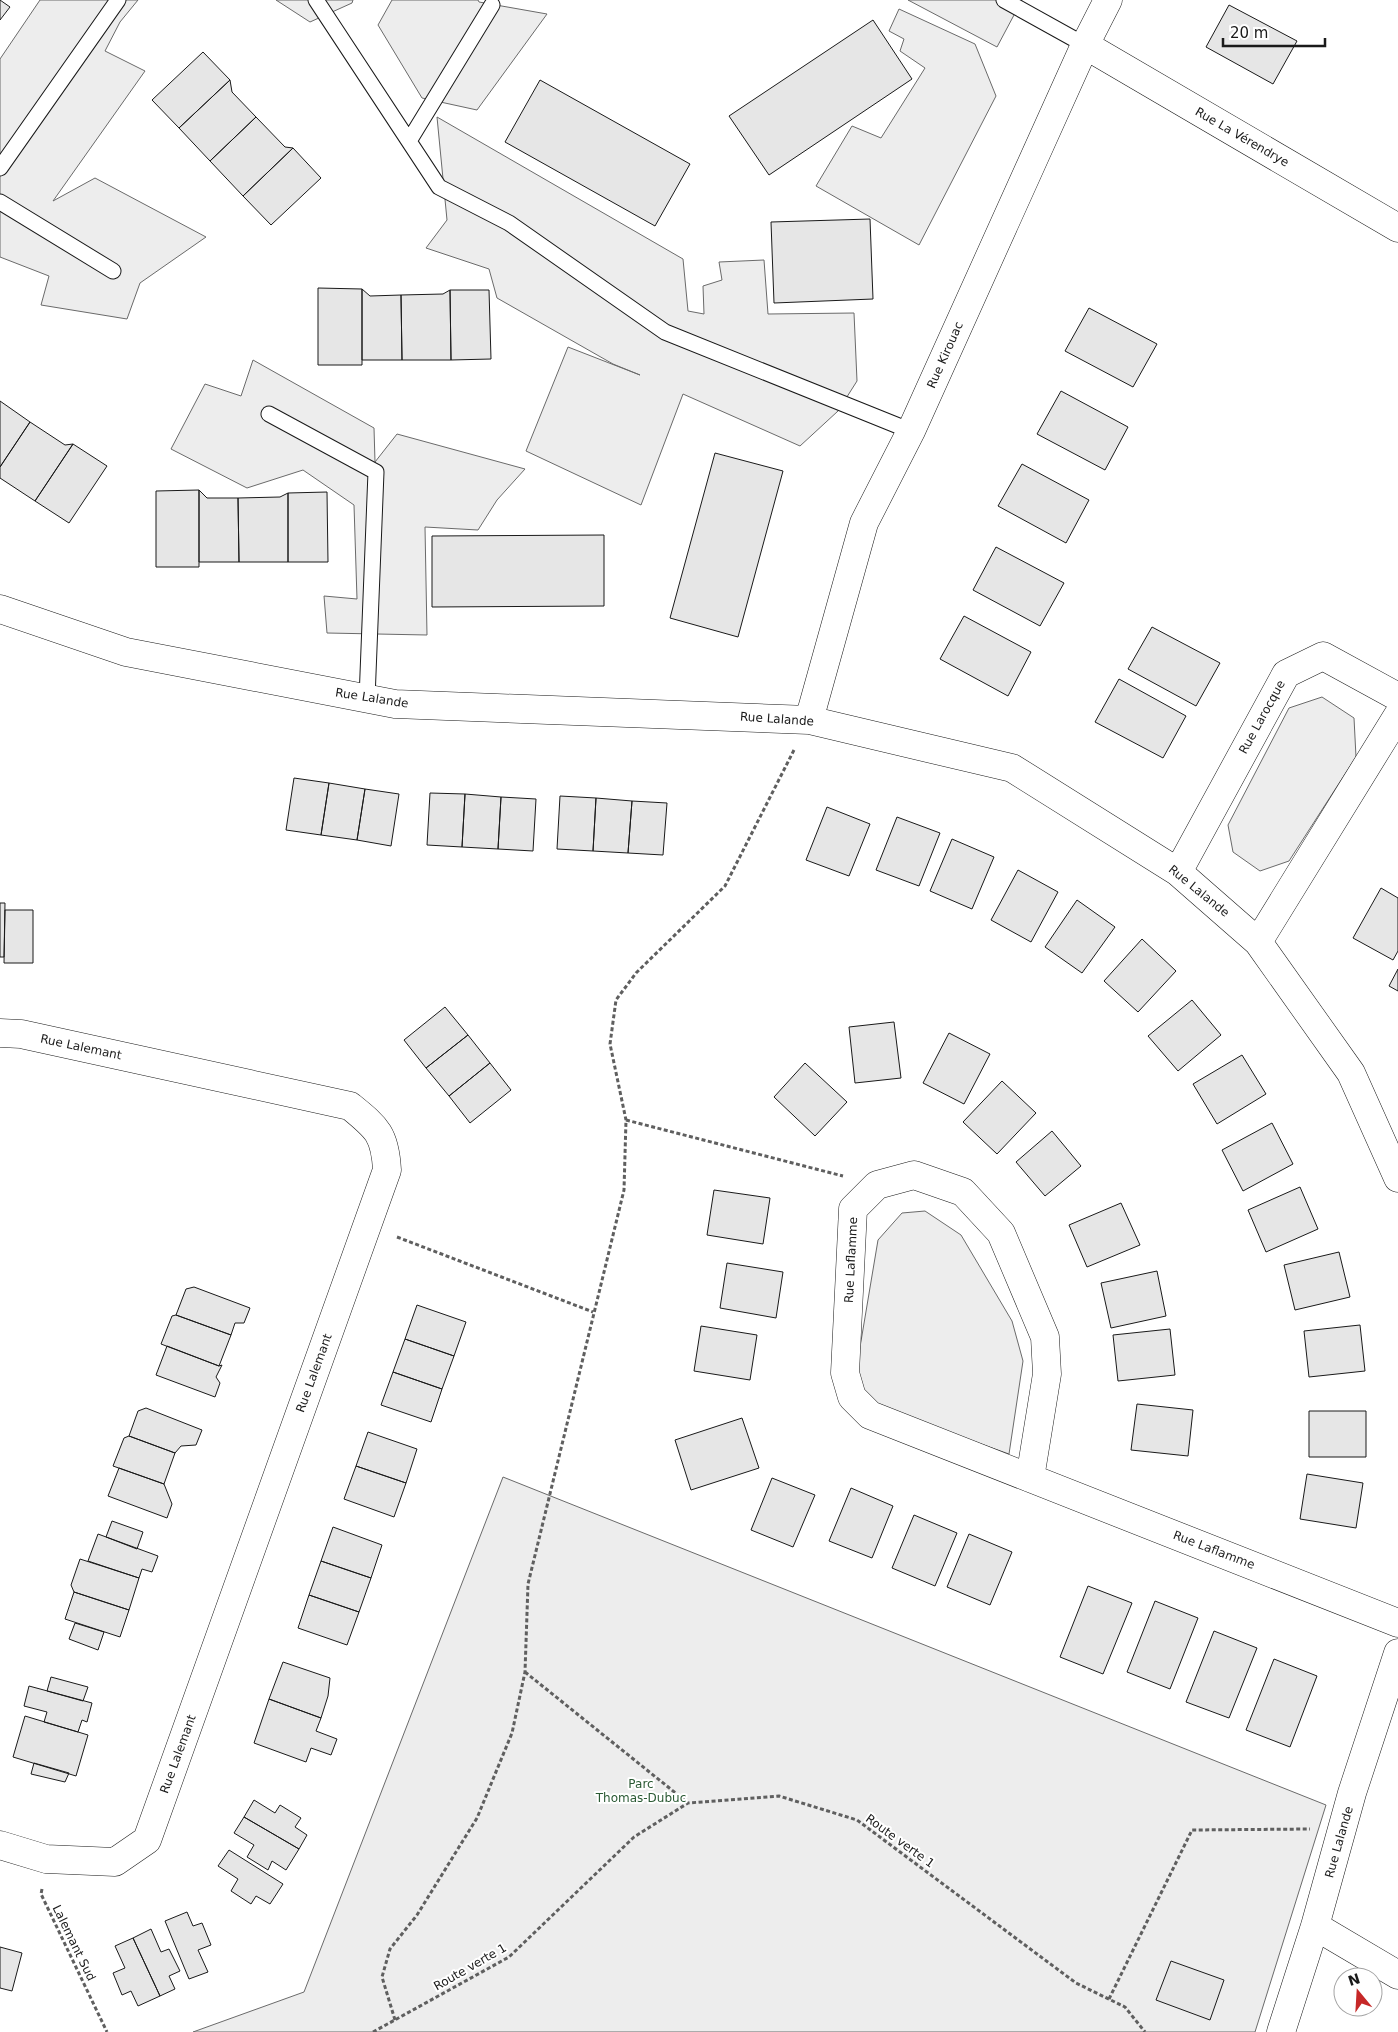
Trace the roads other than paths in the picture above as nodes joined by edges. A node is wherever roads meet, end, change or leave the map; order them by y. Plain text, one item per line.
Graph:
1 (118, 0) edge
2 (316, 0) edge
3 (1004, 0) edge
4 (1108, 0) edge
5 (492, 5) dead end
6 (1085, 45) junction
7 (409, 141) junction
8 (0, 168) edge
9 (0, 202) edge
10 (1398, 228) edge
11 (113, 271) dead end
12 (269, 414) dead end
13 (911, 431) junction
14 (0, 609) edge
15 (1398, 697) edge
16 (367, 699) junction
17 (1398, 715) edge
18 (809, 720) junction
19 (1178, 872) junction
20 (1258, 942) junction
21 (0, 1033) edge
22 (1398, 1178) edge
23 (1030, 1478) junction
24 (1398, 1623) edge
25 (1398, 1653) edge
26 (0, 1846) edge
27 (1315, 1926) junction
28 (1398, 1975) edge
29 (1281, 2032) edge

1 - 8 lane
2 - 7 lane
3 - 6 lane
4 - 6 street, Rue Kirouac
5 - 7 lane
6 - 10 street, Rue La Vérendrye
6 - 13 street, Rue Kirouac
7 - 13 lane
9 - 11 lane
12 - 16 lane
13 - 18 street, Rue Kirouac
14 - 16 street, Rue Lalande
15 - 19 street, Rue Larocque
16 - 18 street, Rue Lalande
17 - 20 street
18 - 19 street, Rue Lalande
19 - 20 street, Rue Lalande
20 - 22 street, Rue Lalande
21 - 26 street, Rue Lalemant
23 - 23 street, Rue Laflamme
23 - 24 street, Rue Laflamme
25 - 27 street, Rue Lalande
27 - 28 street
27 - 29 street, Rue Lalande

